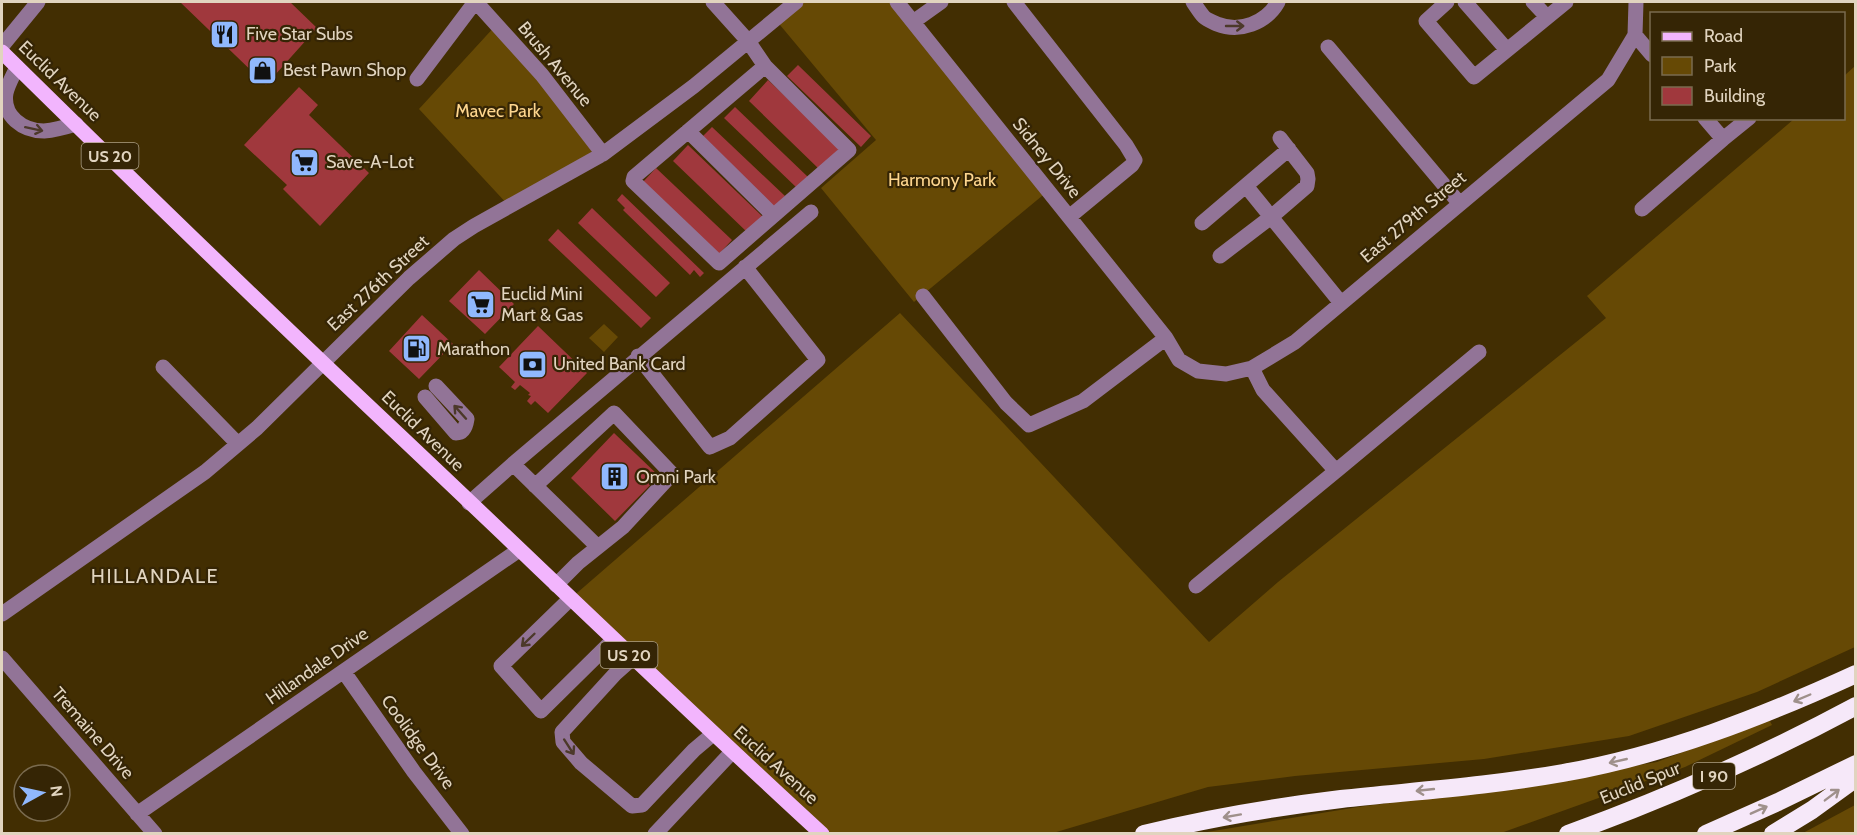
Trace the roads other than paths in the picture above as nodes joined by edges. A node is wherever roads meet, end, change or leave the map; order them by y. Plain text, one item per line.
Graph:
1 (38, 2) edge
2 (476, 2) edge
3 (713, 2) edge
4 (796, 2) edge
5 (897, 2) edge
6 (941, 2) edge
7 (1014, 2) edge
8 (1193, 2) edge
9 (1278, 2) edge
10 (1448, 2) edge
11 (1465, 2) edge
12 (1533, 2) edge
13 (1566, 2) edge
14 (1636, 2) edge
15 (1547, 17) junction
16 (913, 22) junction
17 (1635, 35) junction
18 (748, 41) junction
19 (2, 46) edge
20 (1328, 47) dead end
21 (1507, 50) junction
22 (2, 52) edge
23 (1650, 53) edge
24 (765, 66) junction
25 (17, 68) junction
26 (417, 79) dead end
27 (1707, 120) edge
28 (1747, 120) edge
29 (76, 124) junction
30 (688, 131) junction
31 (1723, 139) junction
32 (603, 154) junction
33 (1246, 186) junction
34 (1460, 204) junction
35 (1642, 209) dead end
36 (811, 212) dead end
37 (773, 215) junction
38 (1271, 216) junction
39 (1069, 217) junction
40 (1202, 223) dead end
41 (1220, 256) dead end
42 (745, 267) junction
43 (923, 296) dead end
44 (1341, 303) junction
45 (1166, 338) junction
46 (1479, 352) dead end
47 (638, 356) junction
48 (322, 363) junction
49 (163, 367) dead end
50 (1252, 368) junction
51 (238, 444) junction
52 (513, 464) junction
53 (1336, 471) junction
54 (535, 486) junction
55 (469, 503) junction
56 (597, 547) junction
57 (519, 550) junction
58 (556, 585) junction
59 (1196, 586) dead end
60 (570, 599) junction
61 (2, 614) edge
62 (613, 640) junction
63 (2, 658) edge
64 (633, 658) junction
65 (344, 672) junction
66 (1856, 674) edge
67 (1856, 706) edge
68 (713, 734) junction
69 (732, 752) junction
70 (1856, 764) edge
71 (1856, 778) edge
72 (136, 814) junction
73 (155, 834) edge
74 (462, 834) edge
75 (655, 834) edge
76 (822, 834) edge
77 (1144, 834) edge
78 (1568, 834) edge
79 (1706, 834) edge
80 (1773, 834) edge

1 - 19 street
2 - 26 street
2 - 32 street, Brush Avenue
3 - 18 street
4 - 18 street, East 276th Street
5 - 16 street, Sidney Drive
6 - 16 street
7 - 39 street
8 -> 9 street
10 - 21 street
11 - 21 street
12 - 15 street
13 - 15 street
14 - 17 street, East 279th Street
15 - 21 street
16 - 39 street, Sidney Drive
17 - 23 street
17 - 34 street, East 279th Street
18 - 24 street
18 - 32 street, East 276th Street
20 - 34 street
22 - 25 main road, Euclid Avenue / US 20
24 - 30 street
24 - 37 street
25 - 29 main road, Euclid Avenue / US 20
25 -> 29 street
27 - 31 street
28 - 31 street
29 - 48 main road, Euclid Avenue / US 20
30 - 37 street
30 - 37 street
31 - 35 street
32 - 48 street, East 276th Street
33 - 38 street
33 - 38 street
33 - 40 street
34 - 44 street, East 279th Street
36 - 42 street
38 - 41 street
38 - 44 street
39 - 45 street, Sidney Drive
42 - 47 street
42 - 47 street
43 - 45 street
44 - 50 street, East 279th Street
45 - 50 street, East 279th Street
46 - 53 street
47 - 52 street
48 - 51 street, East 276th Street
48 - 55 main road, Euclid Avenue / US 20
49 - 51 street
50 - 53 street
51 - 61 street, East 276th Street
52 - 54 street
52 - 55 street
53 - 59 street
54 - 56 street
54 - 56 street
55 - 57 main road, Euclid Avenue / US 20
56 - 58 street
57 - 58 main road, Euclid Avenue / US 20
57 - 65 street, Hillandale Drive
58 - 60 main road, Euclid Avenue / US 20
60 - 62 main road, Euclid Avenue / US 20
60 -> 62 street
62 - 64 main road, Euclid Avenue / US 20
63 - 72 street, Tremaine Drive
64 - 68 main road, Euclid Avenue / US 20
64 -> 68 street
65 - 72 street, Hillandale Drive
65 - 74 street, Coolidge Drive
66 -> 77 highway
67 - 78 highway, Euclid Spur / I 90
68 - 69 main road, Euclid Avenue / US 20
69 - 75 street
69 - 76 main road, Euclid Avenue / US 20
79 -> 70 highway
80 -> 71 highway
72 - 73 street, Tremaine Drive

